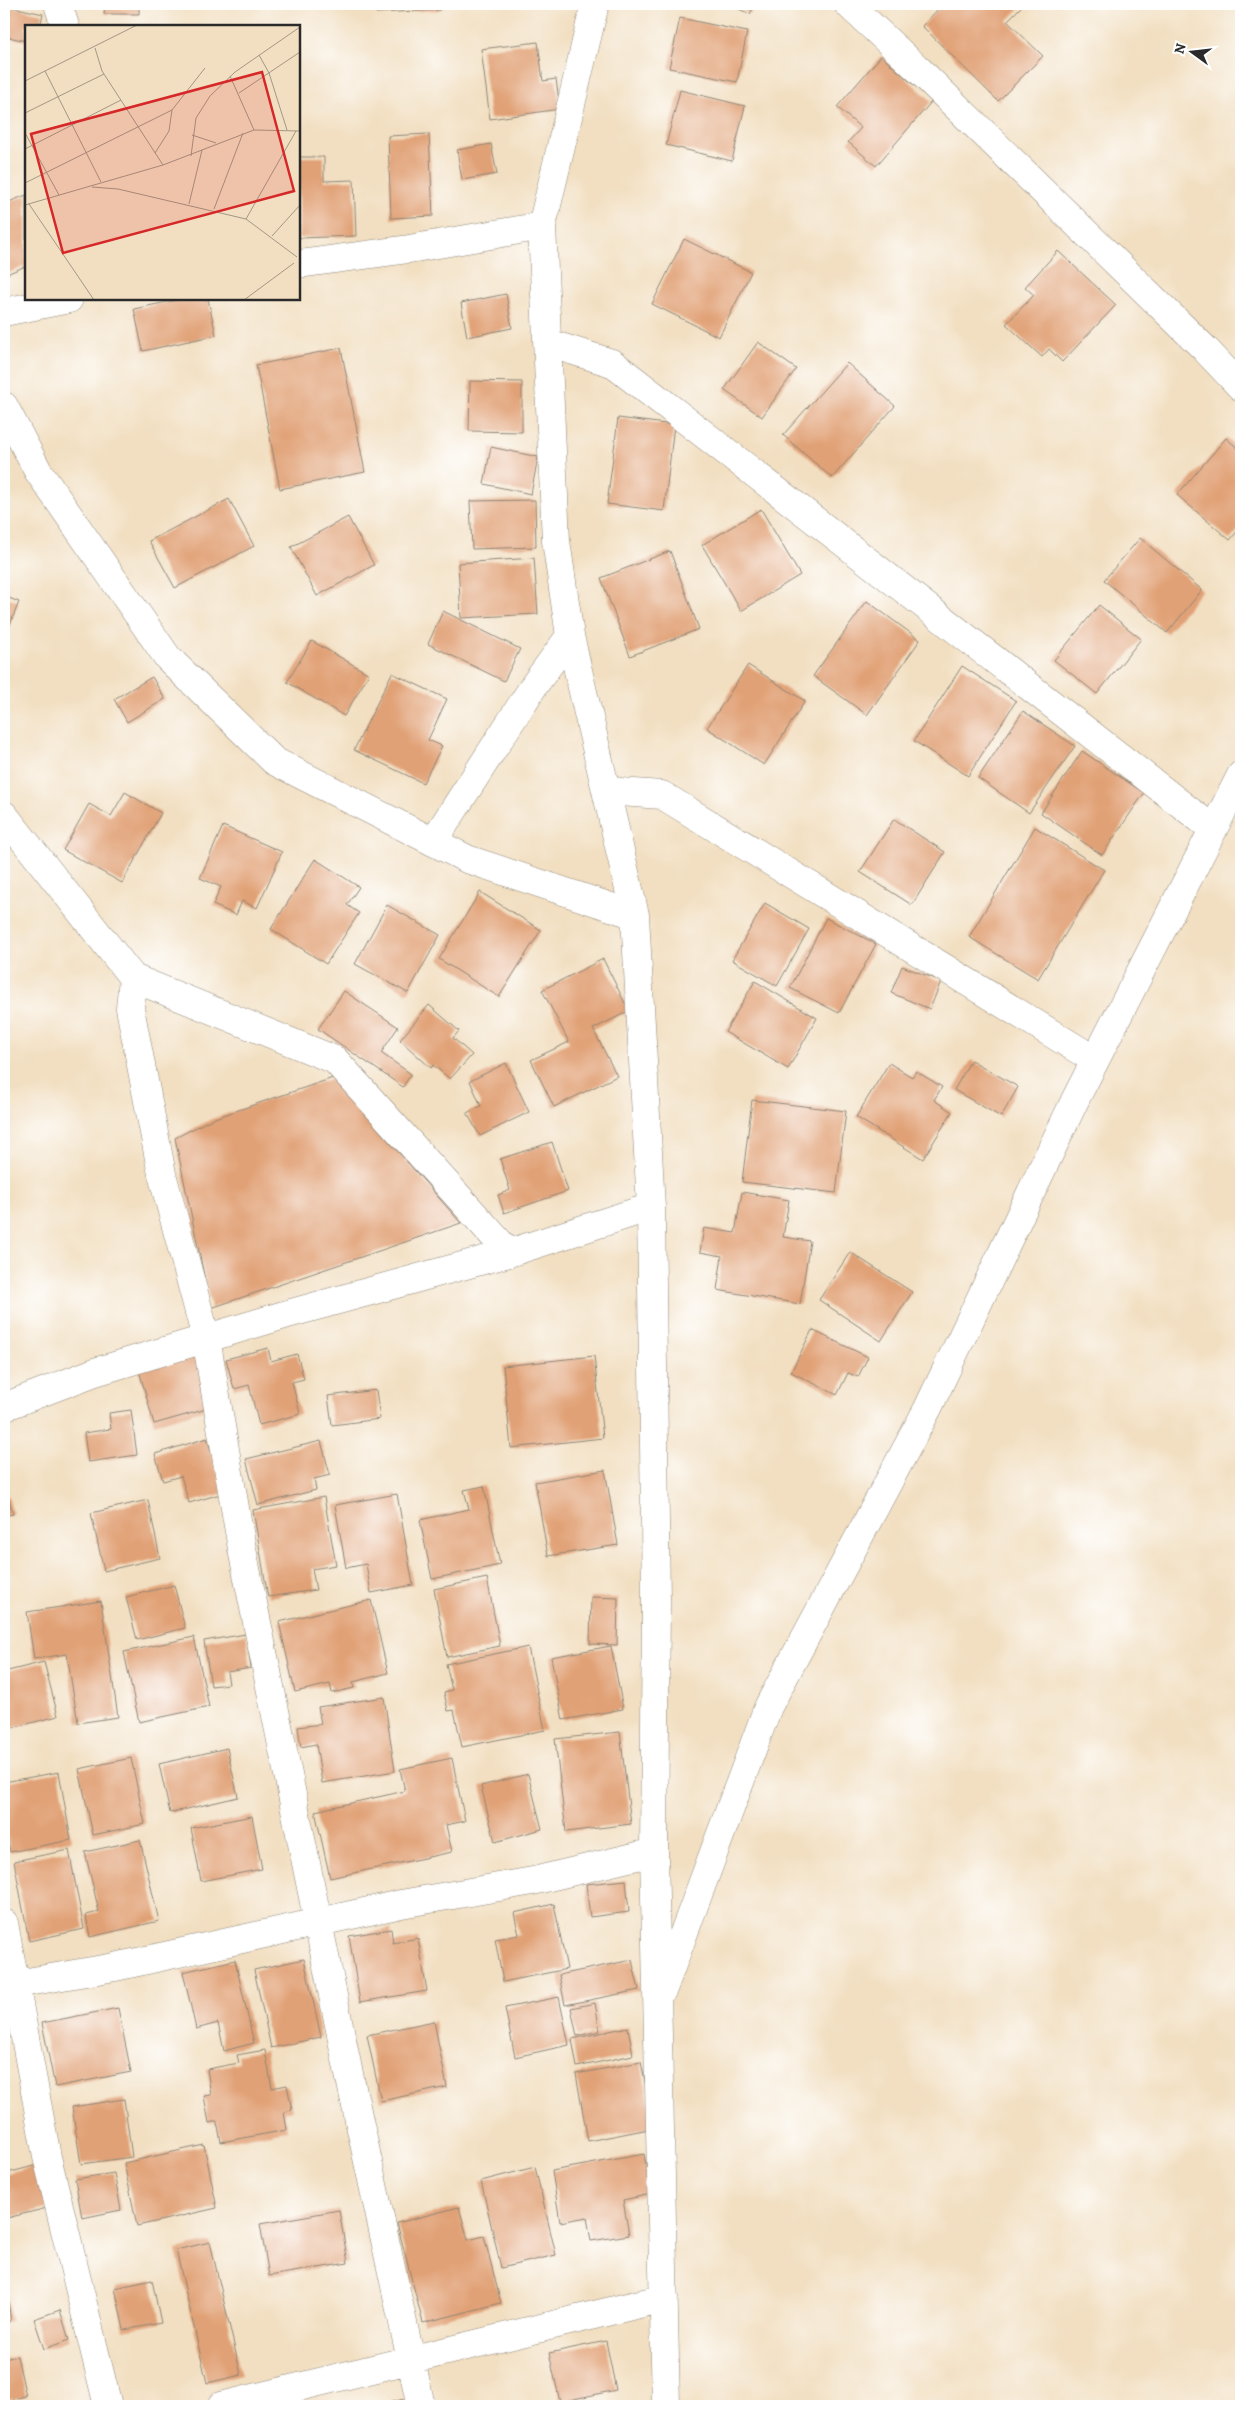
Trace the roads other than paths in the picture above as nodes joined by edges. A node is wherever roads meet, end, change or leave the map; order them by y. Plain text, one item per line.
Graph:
1 (58, 4) edge
2 (594, 4) edge
3 (848, 4) edge
4 (65, 25) edge
5 (542, 226) junction
6 (300, 264) edge
7 (63, 300) edge
8 (4, 312) edge
9 (548, 343) junction
10 (1241, 387) edge
11 (4, 406) edge
12 (570, 636) junction
13 (1241, 775) edge
14 (606, 791) junction
15 (4, 815) edge
16 (1212, 829) junction
17 (433, 842) junction
18 (635, 915) junction
19 (133, 978) junction
20 (1095, 1060) junction
21 (651, 1207) junction
22 (509, 1253) junction
23 (206, 1338) junction
24 (4, 1407) edge
25 (654, 1852) junction
26 (319, 1922) junction
27 (4, 1923) edge
28 (10, 1985) edge
29 (659, 2001) junction
30 (664, 2298) junction
31 (411, 2360) junction
32 (108, 2406) edge
33 (221, 2406) edge
34 (421, 2406) edge
35 (666, 2406) edge

1 - 4 street
2 - 5 street
3 - 10 street
5 - 6 street
5 - 9 street
7 - 8 street
9 - 12 street
9 - 16 street
11 - 17 street
12 - 14 street
12 - 17 street
13 - 16 street
14 - 18 street
14 - 20 street
15 - 19 street
16 - 20 street
17 - 18 street
18 - 21 street
19 - 22 street
19 - 23 street
20 - 29 street
21 - 22 street
21 - 25 street
22 - 23 street
23 - 24 street
23 - 26 street
25 - 26 street
25 - 29 street
26 - 28 street
26 - 31 street
27 - 28 street
28 - 32 street
29 - 30 street
30 - 31 street
30 - 35 street
31 - 33 street
31 - 34 street

